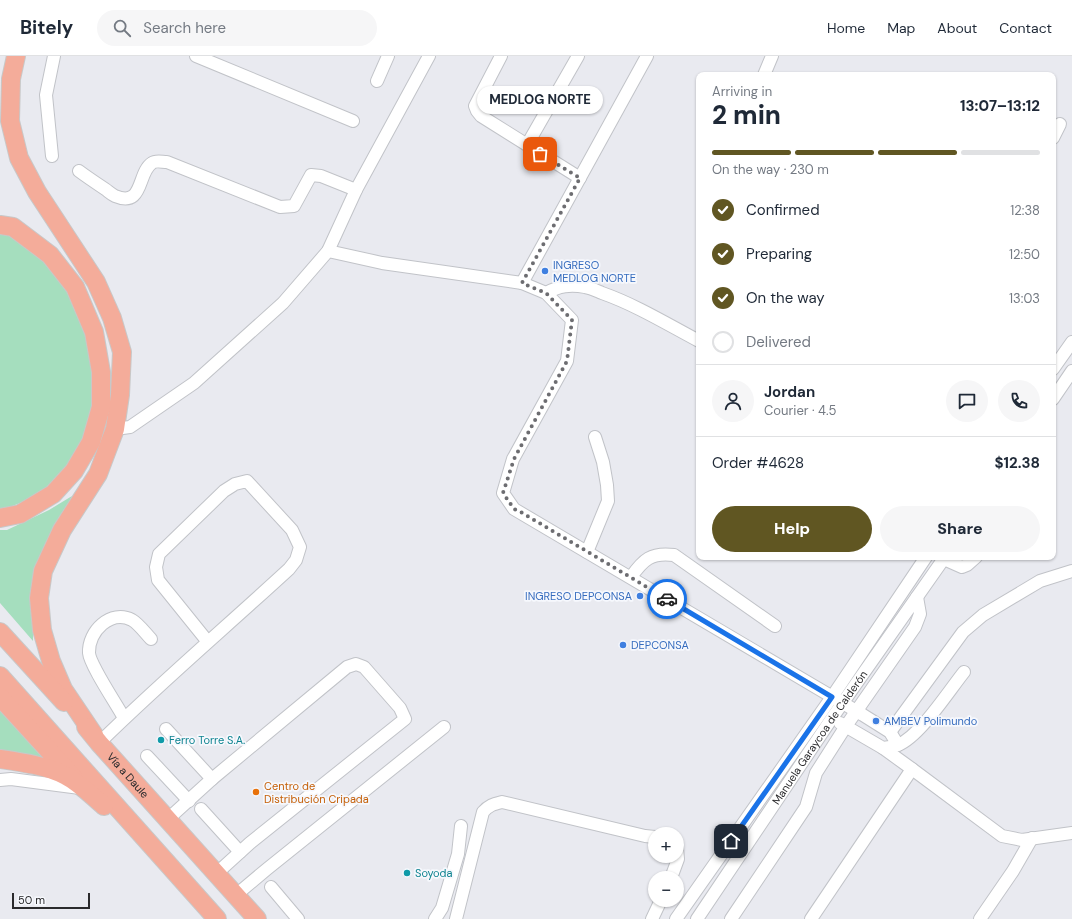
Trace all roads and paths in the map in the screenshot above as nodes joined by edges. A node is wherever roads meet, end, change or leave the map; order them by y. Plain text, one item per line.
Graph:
1 (16, 56) edge
2 (54, 56) edge
3 (196, 56) edge
4 (388, 56) edge
5 (429, 56) edge
6 (501, 56) edge
7 (578, 56) edge
8 (647, 56) edge
9 (772, 56) edge
10 (765, 72) edge
11 (377, 81) dead end
12 (353, 121) dead end
13 (1060, 124) dead end
14 (1056, 132) edge
15 (527, 145) junction
16 (52, 156) dead end
17 (79, 171) dead end
18 (580, 178) junction
19 (356, 190) junction
20 (0, 225) edge
21 (328, 251) junction
22 (522, 283) junction
23 (546, 293) junction
24 (696, 339) edge
25 (1072, 342) edge
26 (1056, 365) edge
27 (1072, 371) edge
28 (1056, 395) edge
29 (115, 429) junction
30 (595, 437) dead end
31 (0, 518) edge
32 (587, 552) junction
33 (924, 560) edge
34 (943, 560) edge
35 (948, 560) edge
36 (973, 560) edge
37 (1072, 571) edge
38 (631, 577) junction
39 (917, 597) junction
40 (775, 626) dead end
41 (1, 633) edge
42 (152, 639) dead end
43 (208, 642) junction
44 (964, 672) dead end
45 (0, 676) edge
46 (832, 697) junction
47 (0, 698) edge
48 (844, 703) junction
49 (857, 711) junction
50 (124, 718) junction
51 (832, 718) junction
52 (846, 726) junction
53 (444, 727) dead end
54 (166, 729) dead end
55 (890, 732) junction
56 (96, 739) junction
57 (898, 745) junction
58 (882, 748) junction
59 (147, 756) dead end
60 (0, 759) edge
61 (912, 769) junction
62 (212, 779) junction
63 (0, 780) edge
64 (83, 788) junction
65 (189, 801) junction
66 (201, 809) dead end
67 (168, 819) junction
68 (461, 826) dead end
69 (1072, 833) edge
70 (648, 836) edge
71 (1032, 838) junction
72 (240, 852) junction
73 (160, 855) junction
74 (216, 873) junction
75 (271, 887) dead end
76 (236, 895) junction
77 (658, 907) edge
78 (217, 919) edge
79 (257, 919) edge
80 (298, 919) edge
81 (435, 919) edge
82 (456, 919) edge
83 (652, 919) edge
84 (676, 919) edge
85 (697, 919) edge
86 (731, 919) edge
87 (811, 919) edge
88 (980, 919) edge

1 - 29 highway
2 - 16 street
3 - 12 street
4 - 11 street
5 - 19 street
6 - 15 street
7 - 15 street
8 - 18 street
9 - 10 street
13 - 14 street
15 - 18 street
17 - 19 street
18 - 22 street
19 - 21 street
20 - 31 highway
21 - 22 street
21 - 29 street
22 - 23 street
23 - 24 street
23 - 32 street
25 - 26 street
27 - 28 street
29 - 56 highway
30 - 32 street
32 - 38 street
33 - 46 street, Manuela Garaycoa de Calderón
34 - 39 street, Manuela Garaycoa de Calderón
35 - 36 street
37 - 55 street
38 - 40 street
38 - 46 street
39 - 48 street, Manuela Garaycoa de Calderón
39 - 49 street
41 - 56 highway, Vía a Daule
42 - 50 street
43 - 43 street
43 - 50 street
44 - 57 street
45 - 73 highway
46 - 48 street
46 - 84 street, Manuela Garaycoa de Calderón
47 - 64 highway
48 - 49 street
48 - 51 street, Manuela Garaycoa de Calderón
49 - 52 street
49 - 55 street
50 - 56 street
51 - 52 street
51 - 85 street, Manuela Garaycoa de Calderón
52 - 58 street
52 - 86 street
53 - 76 street
54 - 62 street
55 - 57 street
56 - 67 highway, Vía a Daule
57 - 58 street
58 - 61 street
59 - 65 street
60 - 64 highway
61 - 71 street
61 - 87 street
62 - 65 street
62 - 72 street
63 - 64 street
64 - 73 highway
65 - 67 street
66 - 72 street
67 - 74 highway, Vía a Daule
68 - 81 street
69 - 71 street
70 - 82 street
71 - 88 street
72 - 74 street
73 - 78 highway
74 - 76 highway, Vía a Daule
75 - 80 street
76 - 79 highway, Vía a Daule
77 - 83 street

